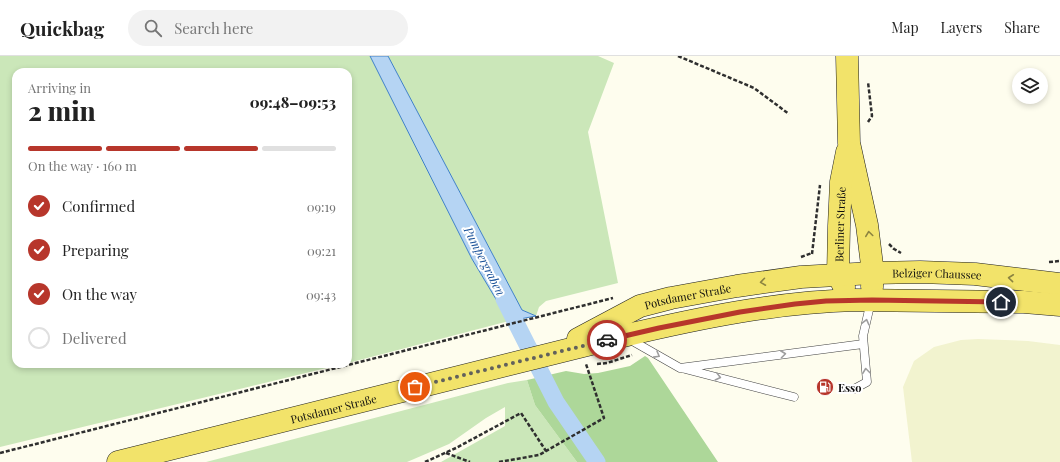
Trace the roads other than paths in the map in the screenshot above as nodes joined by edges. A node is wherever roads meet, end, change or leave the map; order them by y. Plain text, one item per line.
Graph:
1 (847, 56) edge
2 (849, 143) junction
3 (873, 273) junction
4 (838, 274) junction
5 (1060, 284) edge
6 (863, 300) junction
7 (1060, 305) edge
8 (623, 336) junction
9 (863, 344) junction
10 (549, 355) junction
11 (680, 368) junction
12 (854, 389) dead end
13 (794, 397) dead end
14 (118, 462) edge

1 - 2 main road, Berliner Straße
3 -> 2 main road, Berliner Straße
2 - 4 main road, Berliner Straße
3 - 4 main road, Belziger Chaussee
5 -> 3 main road, Belziger Chaussee
3 - 6 main road, Berliner Straße
4 - 6 main road, Berliner Straße
4 -> 10 main road, Potsdamer Straße
6 - 7 main road
6 - 8 main road, Potsdamer Straße
9 -> 6 lane
8 - 10 main road, Potsdamer Straße
8 -> 11 lane
11 -> 9 lane
12 -> 9 lane
10 - 14 main road, Potsdamer Straße
11 -> 13 lane

